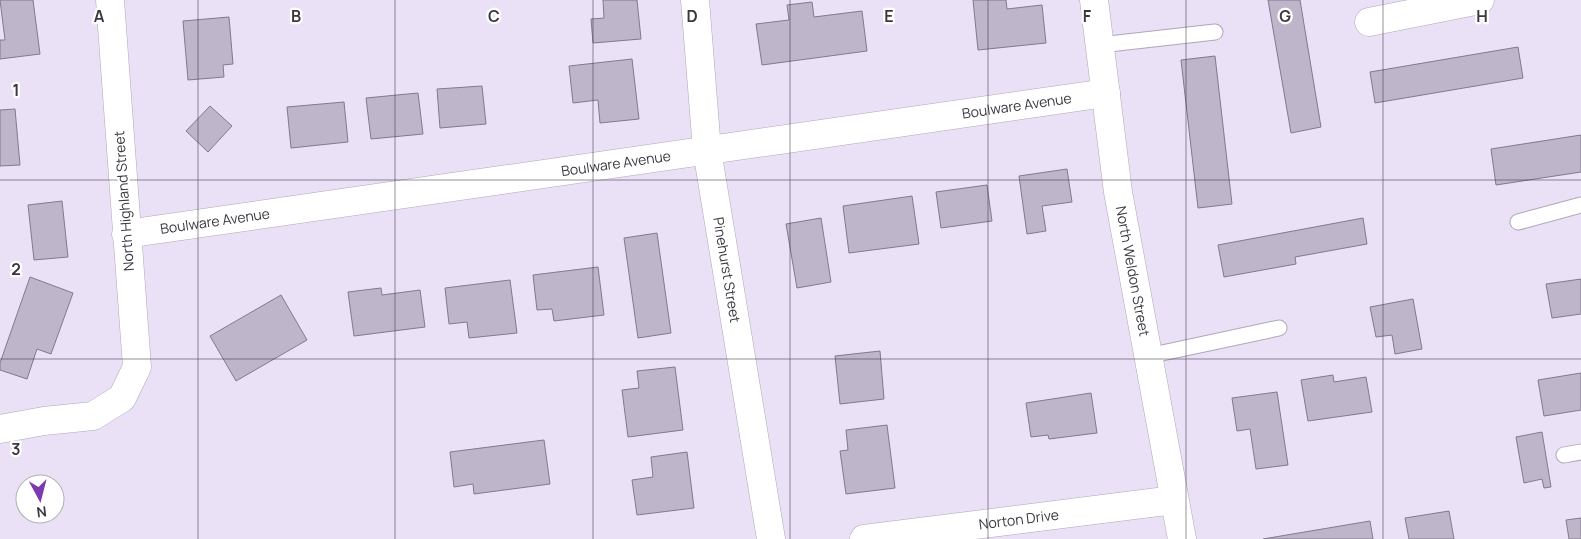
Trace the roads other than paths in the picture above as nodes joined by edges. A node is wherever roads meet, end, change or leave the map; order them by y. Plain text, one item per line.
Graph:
1 (110, 0) edge
2 (695, 0) edge
3 (1094, 0) edge
4 (1480, 0) edge
5 (1369, 22) dead end
6 (1215, 32) dead end
7 (1100, 45) junction
8 (1106, 93) junction
9 (707, 150) junction
10 (1581, 205) edge
11 (1518, 222) dead end
12 (126, 234) junction
13 (1279, 328) dead end
14 (1148, 356) junction
15 (0, 428) edge
16 (1581, 452) edge
17 (1564, 455) dead end
18 (1174, 500) junction
19 (771, 539) edge
20 (864, 539) edge
21 (1182, 539) edge

1 - 12 street, North Highland Street
2 - 9 street, Pinehurst Street
3 - 7 street, North Weldon Street
4 - 5 street
6 - 7 lane
7 - 8 street, North Weldon Street
8 - 9 street, Boulware Avenue
8 - 14 street, North Weldon Street
9 - 12 street, Boulware Avenue
9 - 19 street, Pinehurst Street
10 - 11 lane
12 - 15 street, North Highland Street
13 - 14 lane
14 - 18 street, North Weldon Street
16 - 17 lane
18 - 20 street, Norton Drive
18 - 21 street, North Weldon Street

